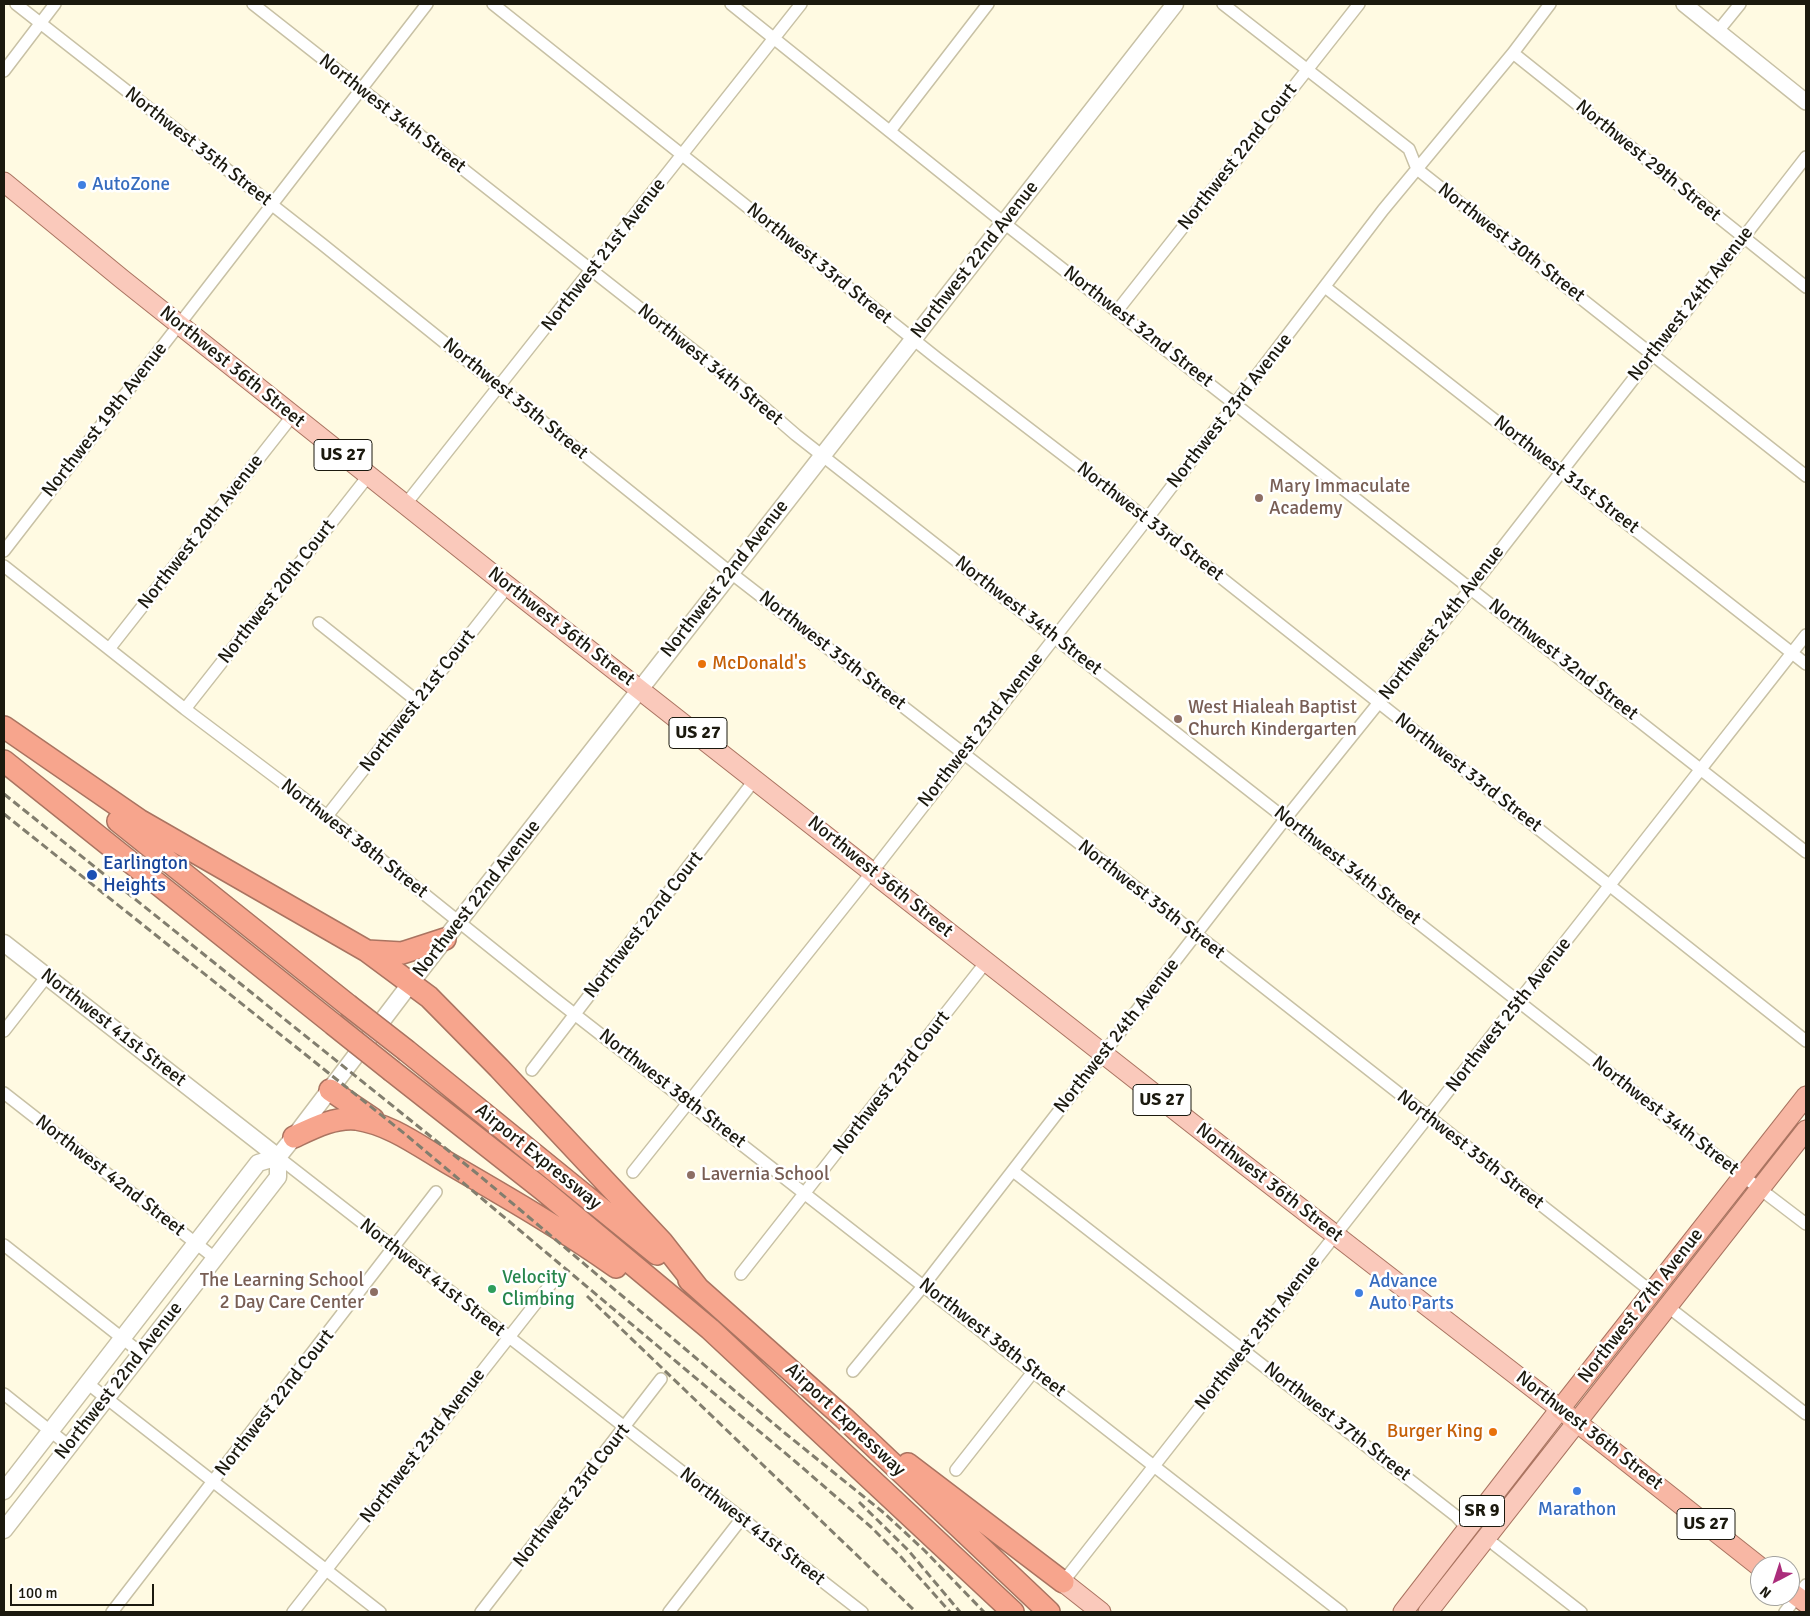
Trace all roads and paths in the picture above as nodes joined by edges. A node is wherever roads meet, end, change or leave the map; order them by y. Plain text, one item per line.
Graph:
1 (16, 4) edge
2 (55, 4) edge
3 (253, 4) edge
4 (427, 4) edge
5 (494, 4) edge
6 (731, 4) edge
7 (801, 4) edge
8 (988, 4) edge
9 (1175, 4) edge
10 (1223, 4) edge
11 (1359, 4) edge
12 (1550, 4) edge
13 (1684, 4) edge
14 (1740, 4) edge
15 (40, 23) junction
16 (1718, 31) junction
17 (774, 38) junction
18 (1513, 53) junction
19 (1308, 69) junction
20 (4, 71) edge
21 (360, 89) junction
22 (1806, 102) edge
23 (890, 131) junction
24 (683, 155) junction
25 (1806, 157) edge
26 (1417, 169) junction
27 (4, 182) edge
28 (271, 204) junction
29 (1004, 223) junction
30 (1742, 237) junction
31 (592, 269) junction
32 (1325, 287) junction
33 (1806, 287) edge
34 (1117, 311) junction
35 (179, 324) junction
36 (913, 339) junction
37 (1652, 354) junction
38 (500, 386) junction
39 (1236, 403) junction
40 (293, 415) junction
41 (822, 455) junction
42 (1561, 471) junction
43 (369, 475) junction
44 (1806, 476) edge
45 (405, 505) junction
46 (1147, 519) junction
47 (4, 551) edge
48 (4, 566) edge
49 (731, 572) junction
50 (508, 586) junction
51 (1471, 588) junction
52 (319, 623) dead end
53 (1806, 635) edge
54 (1055, 636) junction
55 (109, 649) junction
56 (1792, 653) junction
57 (1806, 664) edge
58 (640, 688) junction
59 (417, 701) junction
60 (1379, 703) junction
61 (185, 709) junction
62 (4, 727) edge
63 (963, 753) junction
64 (4, 761) edge
65 (1701, 769) junction
66 (756, 778) junction
67 (327, 816) junction
68 (1286, 818) junction
69 (1806, 852) edge
70 (872, 872) junction
71 (1610, 885) junction
72 (459, 922) junction
73 (1196, 934) junction
74 (445, 939) junction
75 (9, 947) edge
76 (367, 950) junction
77 (986, 962) junction
78 (47, 976) junction
79 (410, 984) junction
80 (1520, 1001) junction
81 (576, 1014) junction
82 (4, 1031) edge
83 (1806, 1040) edge
84 (1104, 1054) junction
85 (532, 1070) dead end
86 (330, 1090) junction
87 (4, 1093) edge
88 (1806, 1096) edge
89 (688, 1102) junction
90 (1428, 1118) junction
91 (385, 1127) junction
92 (1806, 1130) edge
93 (294, 1137) junction
94 (278, 1157) junction
95 (1013, 1171) junction
96 (632, 1172) dead end
97 (1743, 1176) junction
98 (1760, 1188) junction
99 (436, 1192) dead end
100 (805, 1193) junction
101 (1806, 1224) edge
102 (1335, 1235) junction
103 (197, 1243) junction
104 (4, 1245) edge
105 (394, 1248) junction
106 (216, 1259) junction
107 (741, 1274) dead end
108 (554, 1280) dead end
109 (924, 1285) junction
110 (1657, 1285) junction
111 (698, 1288) junction
112 (1667, 1306) junction
113 (710, 1329) junction
114 (509, 1337) junction
115 (122, 1338) junction
116 (1244, 1350) junction
117 (141, 1353) junction
118 (853, 1371) dead end
119 (1034, 1372) junction
120 (661, 1379) dead end
121 (87, 1383) junction
122 (4, 1394) edge
123 (106, 1398) junction
124 (1560, 1409) junction
125 (1806, 1414) edge
126 (844, 1418) junction
127 (1577, 1422) junction
128 (625, 1427) junction
129 (51, 1431) junction
130 (69, 1446) junction
131 (1155, 1466) junction
132 (956, 1470) dead end
133 (213, 1482) junction
134 (4, 1492) edge
135 (742, 1518) junction
136 (1468, 1529) junction
137 (4, 1530) edge
138 (1486, 1538) junction
139 (1750, 1559) edge
140 (960, 1562) junction
141 (327, 1568) junction
142 (1463, 1568) junction
143 (1063, 1582) junction
144 (112, 1612) edge
145 (293, 1612) edge
146 (380, 1612) edge
147 (482, 1612) edge
148 (669, 1612) edge
149 (862, 1612) edge
150 (995, 1612) edge
151 (1014, 1612) edge
152 (1048, 1612) edge
153 (1101, 1612) edge
154 (1341, 1612) edge
155 (1403, 1612) edge
156 (1428, 1612) edge
157 (1581, 1612) edge

1 - 15 street, Northwest 35th Street
2 - 15 street
3 - 21 street, Northwest 34th Street
4 - 21 street, Northwest 19th Avenue
5 - 24 street, Northwest 33rd Street
6 - 17 street, Northwest 32nd Street
7 - 17 street, Northwest 21st Avenue
8 - 23 street
9 - 29 main road, Northwest 22nd Avenue
10 - 19 street, Northwest 30th Street
11 - 19 street, Northwest 22nd Court
12 - 18 street, Northwest 23rd Avenue
13 - 16 street
14 - 16 street
15 - 20 street
15 - 28 street, Northwest 35th Street
16 - 22 street
17 - 23 street, Northwest 32nd Street
17 - 24 street, Northwest 21st Avenue
18 - 26 street, Northwest 23rd Avenue
18 - 30 street, Northwest 29th Street
19 - 26 street, Northwest 30th Street
19 - 34 street, Northwest 22nd Court
21 - 28 street, Northwest 19th Avenue
21 - 31 street, Northwest 34th Street
23 - 29 street, Northwest 32nd Street
24 - 31 street, Northwest 21st Avenue
24 - 36 street, Northwest 33rd Street
25 - 30 street, Northwest 24th Avenue
26 - 32 street, Northwest 23rd Avenue
26 - 37 street, Northwest 30th Street
27 - 35 main road, Northwest 36th Street / US 27
28 - 35 street, Northwest 19th Avenue
28 - 38 street, Northwest 35th Street
29 - 34 street, Northwest 32nd Street
29 - 36 main road, Northwest 22nd Avenue
30 - 33 street, Northwest 29th Street
30 - 37 street, Northwest 24th Avenue
31 - 38 street, Northwest 21st Avenue
31 - 41 street, Northwest 34th Street
32 - 39 street, Northwest 23rd Avenue
32 - 42 street, Northwest 31st Street
34 - 39 street, Northwest 32nd Street
35 - 40 main road, Northwest 36th Street / US 27
35 - 47 street, Northwest 19th Avenue
36 - 41 main road, Northwest 22nd Avenue
36 - 46 street, Northwest 33rd Street
37 - 42 street, Northwest 24th Avenue
37 - 44 street, Northwest 30th Street
38 - 45 street, Northwest 21st Avenue
38 - 49 street, Northwest 35th Street
39 - 46 street, Northwest 23rd Avenue
39 - 51 street, Northwest 32nd Street
40 - 43 main road, Northwest 36th Street / US 27
40 - 55 street, Northwest 20th Avenue
41 - 49 main road, Northwest 22nd Avenue
41 - 54 street, Northwest 34th Street
42 - 51 street, Northwest 24th Avenue
42 - 56 street, Northwest 31st Street
43 - 45 main road, Northwest 36th Street / US 27
43 - 61 street, Northwest 20th Court
45 - 50 main road, Northwest 36th Street / US 27
46 - 54 street, Northwest 23rd Avenue
46 - 60 street, Northwest 33rd Street
48 - 55 street, Northwest 38th Street
49 - 58 main road, Northwest 22nd Avenue
49 - 63 street, Northwest 35th Street
50 - 58 main road, Northwest 36th Street / US 27
50 - 59 street, Northwest 21st Court
51 - 60 street, Northwest 24th Avenue
51 - 65 street, Northwest 32nd Street
52 - 59 street
53 - 56 street, Northwest 25th Avenue
54 - 63 street, Northwest 23rd Avenue
54 - 68 street, Northwest 34th Street
55 - 61 street, Northwest 38th Street
56 - 57 street, Northwest 31st Street
56 - 65 street, Northwest 25th Avenue
58 - 66 main road, Northwest 36th Street / US 27
58 - 72 main road, Northwest 22nd Avenue
59 - 67 street, Northwest 21st Court
60 - 68 street, Northwest 24th Avenue
60 - 71 street, Northwest 33rd Street
61 - 67 street, Northwest 38th Street
62 - 76 highway
62 - 111 highway, Airport Expressway, bridge
63 - 70 street, Northwest 23rd Avenue
63 - 73 street, Northwest 35th Street
64 - 113 highway, Airport Expressway, bridge
65 - 69 street, Northwest 32nd Street
65 - 71 street, Northwest 25th Avenue
66 - 70 main road, Northwest 36th Street / US 27
66 - 81 street, Northwest 22nd Court
67 - 72 street, Northwest 38th Street
68 - 73 street, Northwest 24th Avenue
68 - 80 street, Northwest 34th Street
70 - 77 main road, Northwest 36th Street / US 27
70 - 89 street, Northwest 23rd Avenue
71 - 80 street, Northwest 25th Avenue
71 - 83 street, Northwest 33rd Street
72 - 74 main road, Northwest 22nd Avenue
72 - 81 street, Northwest 38th Street
73 - 84 street, Northwest 24th Avenue
73 - 90 street, Northwest 35th Street
74 - 76 highway
74 - 79 main road, Northwest 22nd Avenue
75 - 78 main road, Northwest 41st Street
76 - 79 highway
77 - 84 main road, Northwest 36th Street / US 27
77 - 100 street, Northwest 23rd Court
78 - 82 street
78 - 94 main road, Northwest 41st Street
79 - 86 main road, Northwest 22nd Avenue
79 - 111 highway
80 - 90 street, Northwest 25th Avenue
80 - 97 street, Northwest 34th Street
81 - 85 street, Northwest 22nd Court
81 - 89 street, Northwest 38th Street
84 - 95 street, Northwest 24th Avenue
84 - 102 main road, Northwest 36th Street / US 27
86 - 91 highway
86 - 93 main road, Northwest 22nd Avenue
87 - 103 street, Northwest 42nd Street
88 - 97 highway, Northwest 27th Avenue / SR 9
89 - 96 street, Northwest 23rd Avenue
89 - 100 street, Northwest 38th Street
90 - 102 street, Northwest 25th Avenue
90 - 110 street, Northwest 35th Street
91 - 93 highway
91 - 113 highway
92 - 98 highway, Northwest 27th Avenue / SR 9
93 - 94 main road, Northwest 22nd Avenue
94 - 103 main road, Northwest 22nd Avenue
94 - 105 street, Northwest 41st Street
94 - 106 main road, Northwest 22nd Avenue
95 - 109 street, Northwest 24th Avenue
95 - 116 street, Northwest 37th Street
97 - 98 street, Northwest 34th Street
97 - 110 highway, Northwest 27th Avenue / SR 9
98 - 101 street, Northwest 34th Street
98 - 112 highway, Northwest 27th Avenue / SR 9
99 - 105 street, Northwest 22nd Court
100 - 107 street, Northwest 23rd Court
100 - 109 street, Northwest 38th Street
102 - 116 street, Northwest 25th Avenue
102 - 124 main road, Northwest 36th Street / US 27
103 - 106 street, Northwest 42nd Street
103 - 115 main road, Northwest 22nd Avenue
104 - 115 street
105 - 114 street, Northwest 41st Street
105 - 133 street, Northwest 22nd Court
106 - 117 main road, Northwest 22nd Avenue
108 - 114 street, Northwest 23rd Avenue
109 - 118 street, Northwest 24th Avenue
109 - 119 street, Northwest 38th Street
110 - 112 highway
110 - 124 highway, Northwest 27th Avenue / SR 9
111 - 126 highway, Airport Expressway
112 - 125 street
112 - 127 highway, Northwest 27th Avenue / SR 9
113 - 140 highway, Airport Expressway
114 - 128 street, Northwest 41st Street
114 - 141 street, Northwest 23rd Avenue
115 - 117 street
115 - 121 main road, Northwest 22nd Avenue
116 - 131 street, Northwest 25th Avenue
116 - 136 street, Northwest 37th Street
117 - 123 main road, Northwest 22nd Avenue
119 - 131 street, Northwest 38th Street
119 - 132 street
120 - 128 street, Northwest 23rd Court
121 - 123 street
121 - 129 main road, Northwest 22nd Avenue
122 - 129 street
123 - 130 main road, Northwest 22nd Avenue
123 - 133 street
124 - 127 highway, Northwest 36th Street / US 27
124 - 136 main road, Northwest 27th Avenue / SR 9
126 - 143 highway
126 - 152 highway, Airport Expressway
127 - 138 main road, Northwest 27th Avenue / SR 9
127 - 139 highway, Northwest 36th Street / US 27
128 - 135 street, Northwest 41st Street
128 - 147 street, Northwest 23rd Court
129 - 130 street
129 - 134 main road, Northwest 22nd Avenue
130 - 137 main road, Northwest 22nd Avenue
131 - 143 street, Northwest 25th Avenue
131 - 154 street, Northwest 38th Street
133 - 141 street
133 - 144 street, Northwest 22nd Court
135 - 148 street
135 - 149 street, Northwest 41st Street
136 - 142 main road
136 - 155 main road, Northwest 27th Avenue / SR 9
138 - 142 main road, Northwest 27th Avenue / SR 9
138 - 157 street
140 - 150 highway
140 - 151 highway, Airport Expressway
141 - 145 street, Northwest 23rd Avenue
141 - 146 street
142 - 156 main road, Northwest 27th Avenue / SR 9
143 - 153 main road

